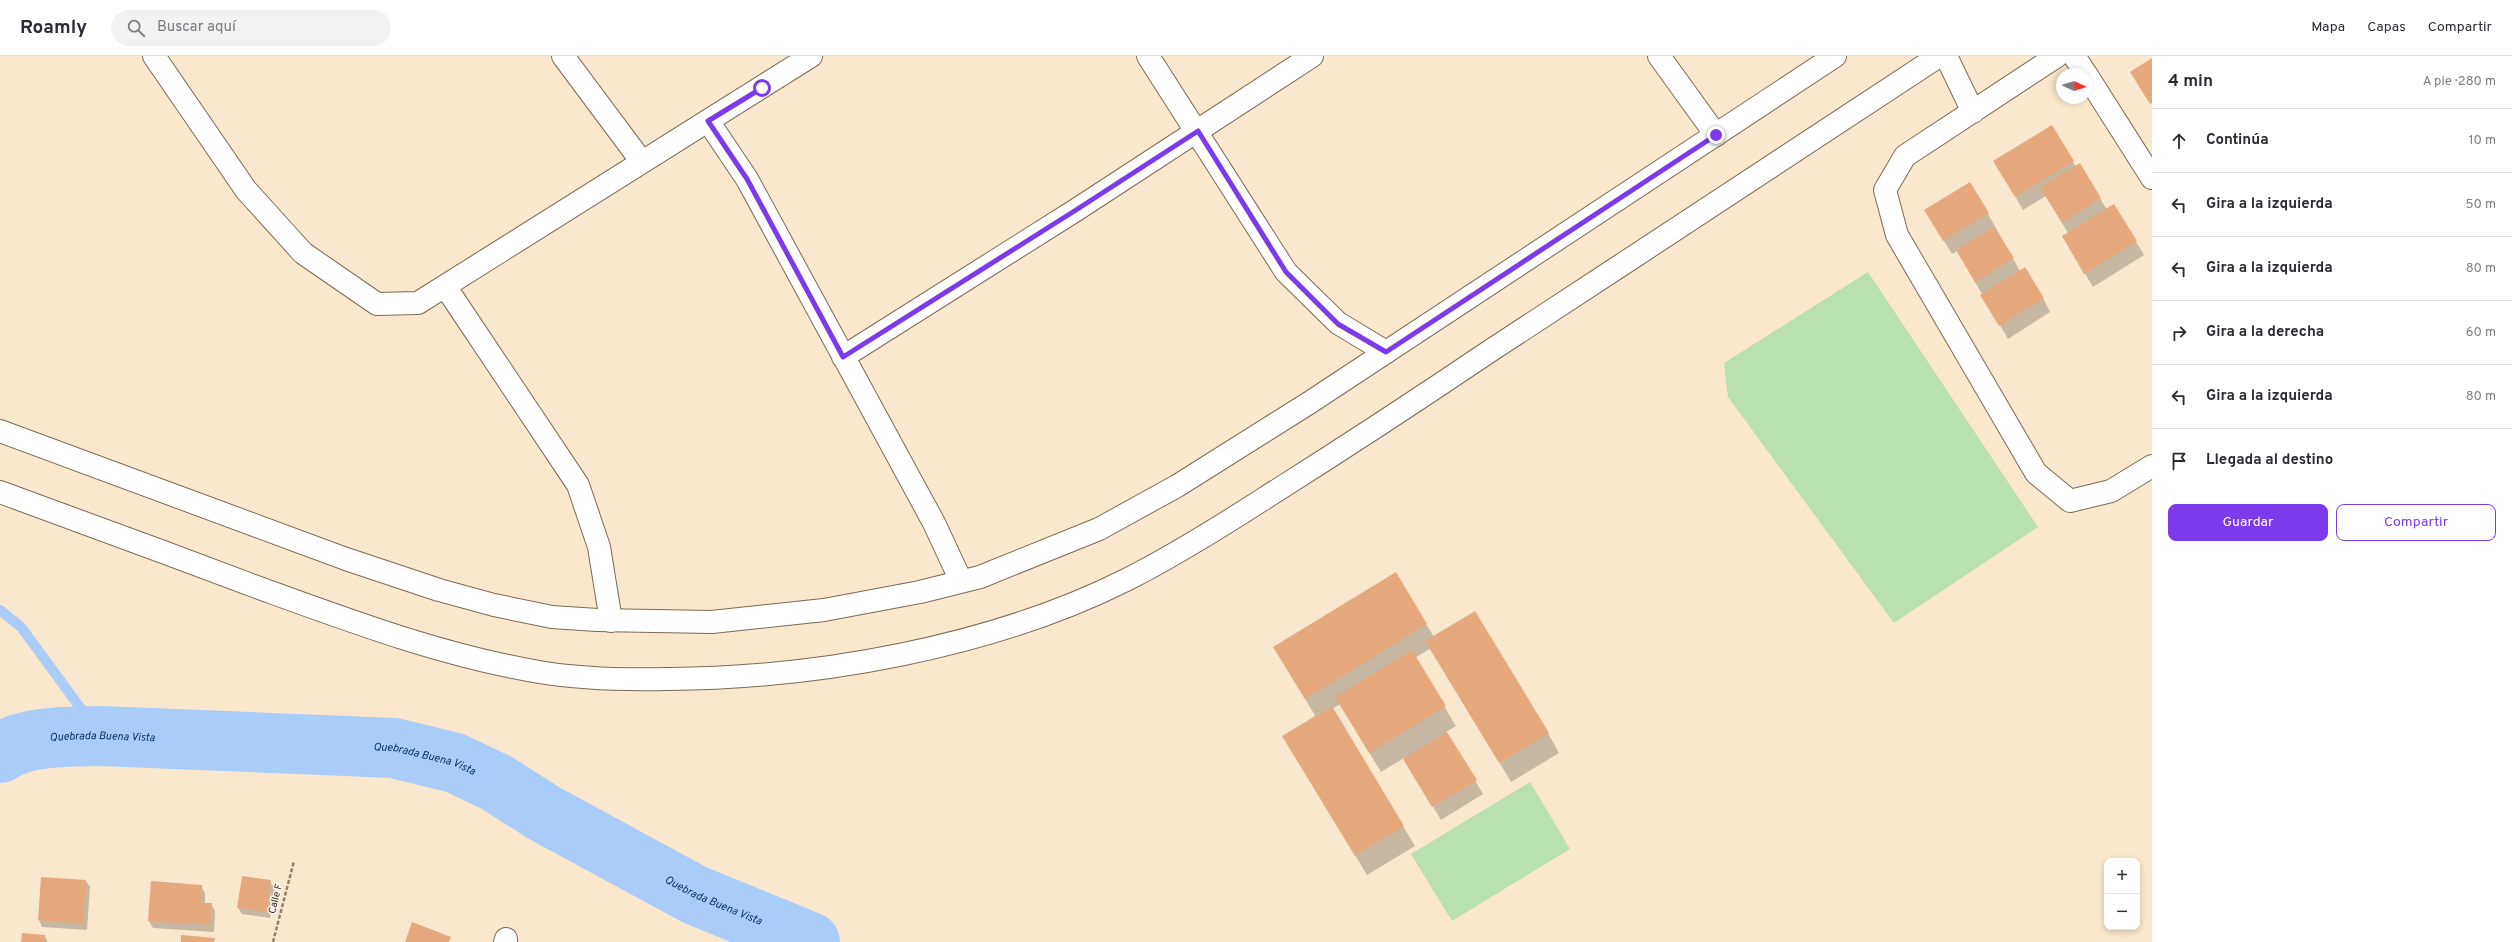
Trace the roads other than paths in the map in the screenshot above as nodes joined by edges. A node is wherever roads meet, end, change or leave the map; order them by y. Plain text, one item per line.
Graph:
1 (154, 56) edge
2 (563, 56) edge
3 (811, 56) edge
4 (1148, 56) edge
5 (1312, 56) edge
6 (1659, 56) edge
7 (1835, 56) edge
8 (1939, 56) edge
9 (1946, 56) edge
10 (2057, 56) edge
11 (2074, 56) edge
12 (2082, 68) edge
13 (2092, 83) edge
14 (1972, 112) junction
15 (708, 121) junction
16 (1198, 131) junction
17 (1716, 135) junction
18 (642, 162) junction
19 (2152, 178) edge
20 (445, 286) junction
21 (1386, 352) junction
22 (843, 357) junction
23 (0, 431) edge
24 (2152, 466) edge
25 (0, 492) edge
26 (961, 581) junction
27 (611, 621) junction

1 - 20 street
2 - 18 street
3 - 15 street
4 - 16 street
5 - 16 street
6 - 17 street
7 - 17 street
8 - 25 street
9 - 14 street
10 - 14 street
11 - 12 street
13 - 19 street
14 - 24 street
15 - 18 street
15 - 22 street
16 - 21 street
16 - 22 street
17 - 21 street
18 - 20 street
20 - 27 street
21 - 26 street
22 - 26 street
23 - 27 street
26 - 27 street

